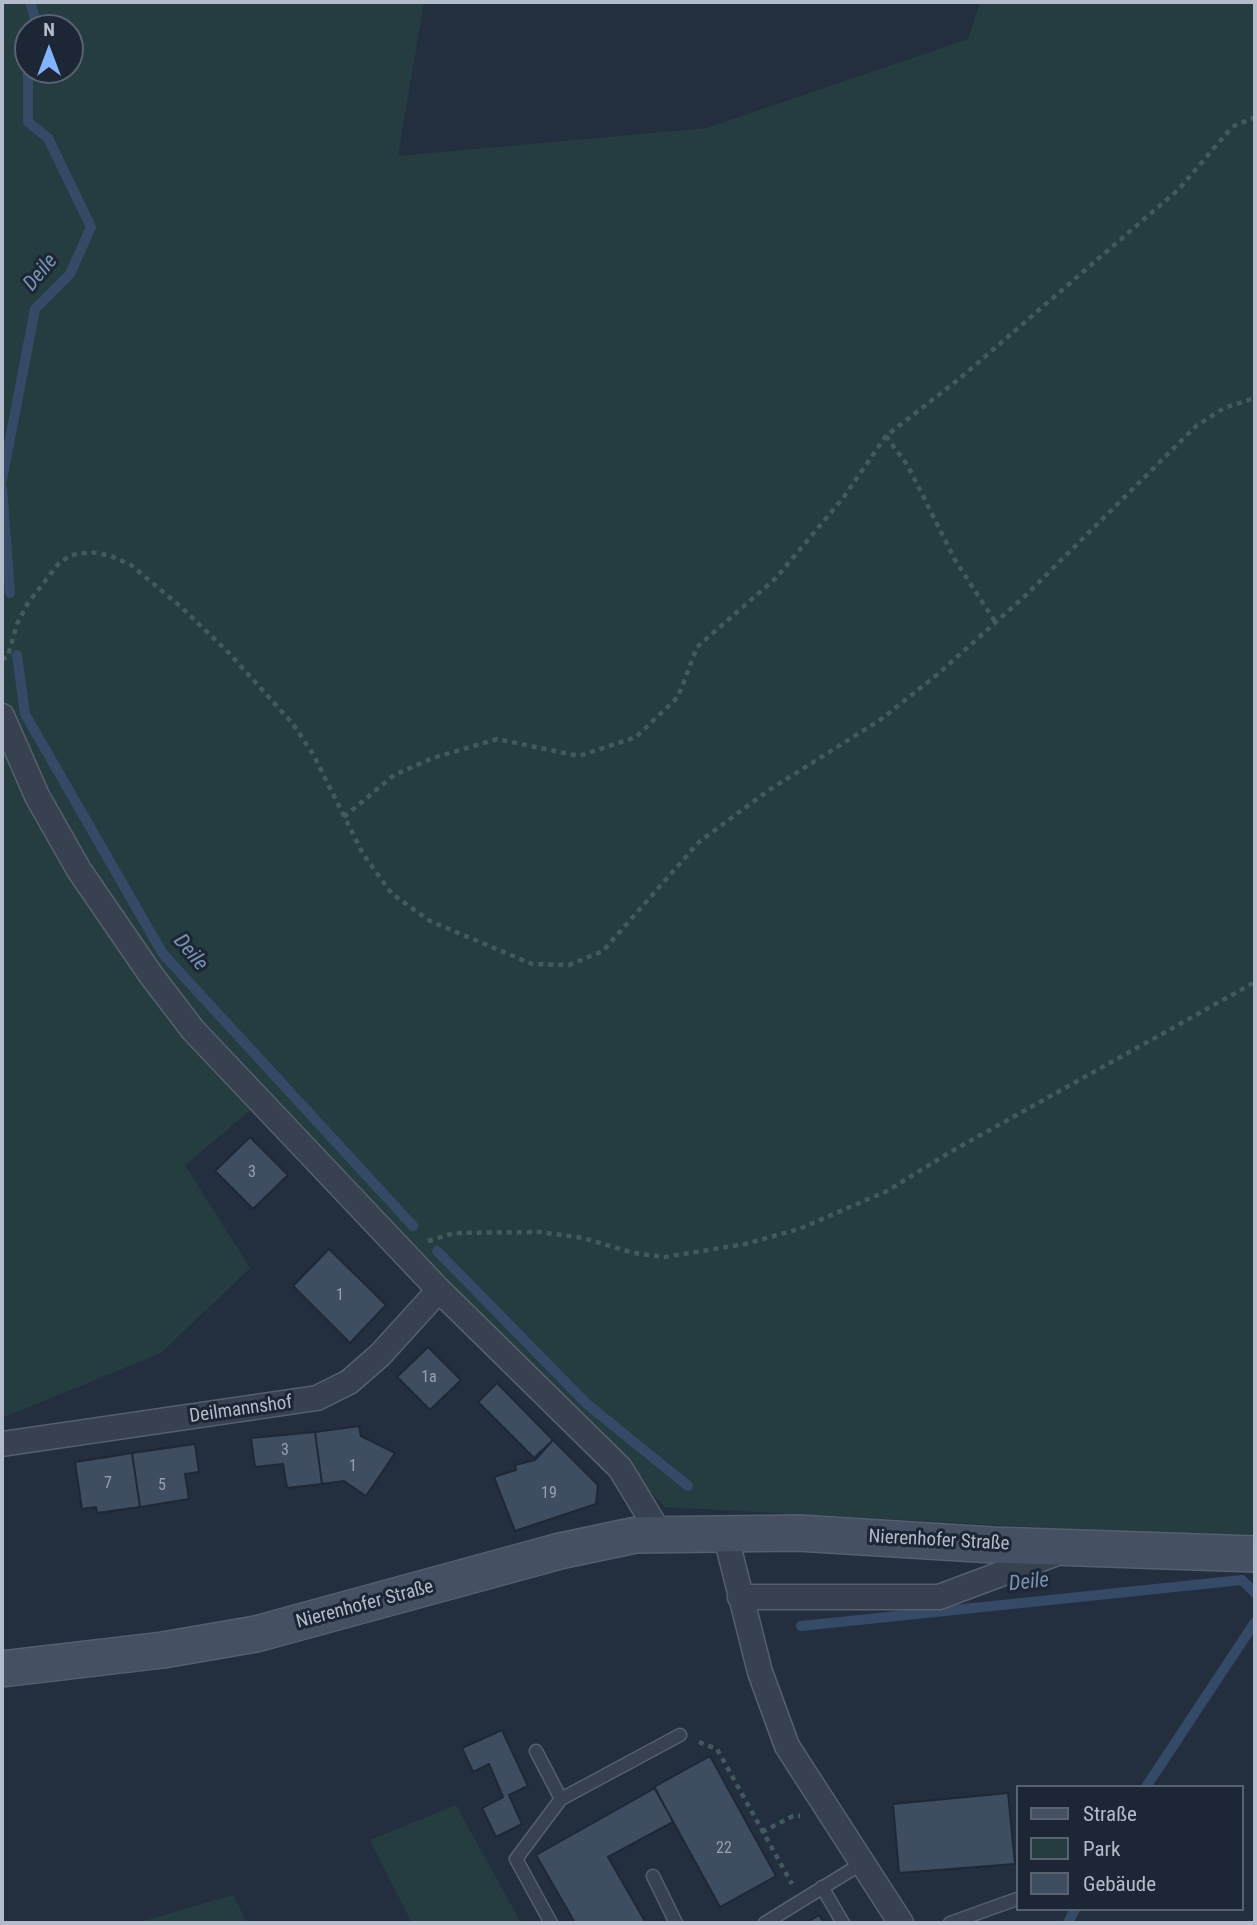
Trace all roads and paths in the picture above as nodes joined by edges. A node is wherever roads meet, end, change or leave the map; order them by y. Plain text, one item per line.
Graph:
1 (1255, 117) edge
2 (1255, 398) edge
3 (886, 436) junction
4 (996, 623) junction
5 (2, 660) edge
6 (2, 716) edge
7 (344, 817) junction
8 (1255, 982) edge
9 (406, 1255) junction
10 (439, 1290) junction
11 (2, 1444) edge
12 (738, 1533) junction
13 (660, 1534) junction
14 (1069, 1548) junction
15 (1255, 1554) edge
16 (740, 1597) junction
17 (2, 1670) edge
18 (680, 1735) joint
19 (537, 1751) dead end
20 (561, 1799) junction
21 (831, 1817) junction
22 (762, 1832) junction
23 (861, 1864) junction
24 (653, 1876) dead end
25 (822, 1887) junction
26 (1016, 1899) edge
27 (802, 1903) junction
28 (551, 1923) edge
29 (677, 1923) edge
30 (765, 1923) edge
31 (843, 1923) edge
32 (901, 1923) edge
33 (950, 1923) edge

1 - 3 path
2 - 4 path
3 - 4 path
3 - 7 path
4 - 7 path
5 - 7 path
6 - 9 street
8 - 9 path
9 - 10 street
10 - 11 street, Deilmannshof
10 - 13 street
12 - 13 main road, Nierenhofer Straße
12 - 14 main road, Nierenhofer Straße
12 - 16 street
13 - 17 main road, Nierenhofer Straße
14 - 15 main road, Nierenhofer Straße
14 - 16 street, Nierenhofer Straße
16 - 21 street
18 - 20 lane
18 - 22 path
19 - 20 lane
20 - 28 lane
21 - 22 path
21 - 23 street
22 - 27 path
23 - 25 lane
23 - 32 street
24 - 29 lane
25 - 27 lane
25 - 31 lane
26 - 33 lane
27 - 30 lane

